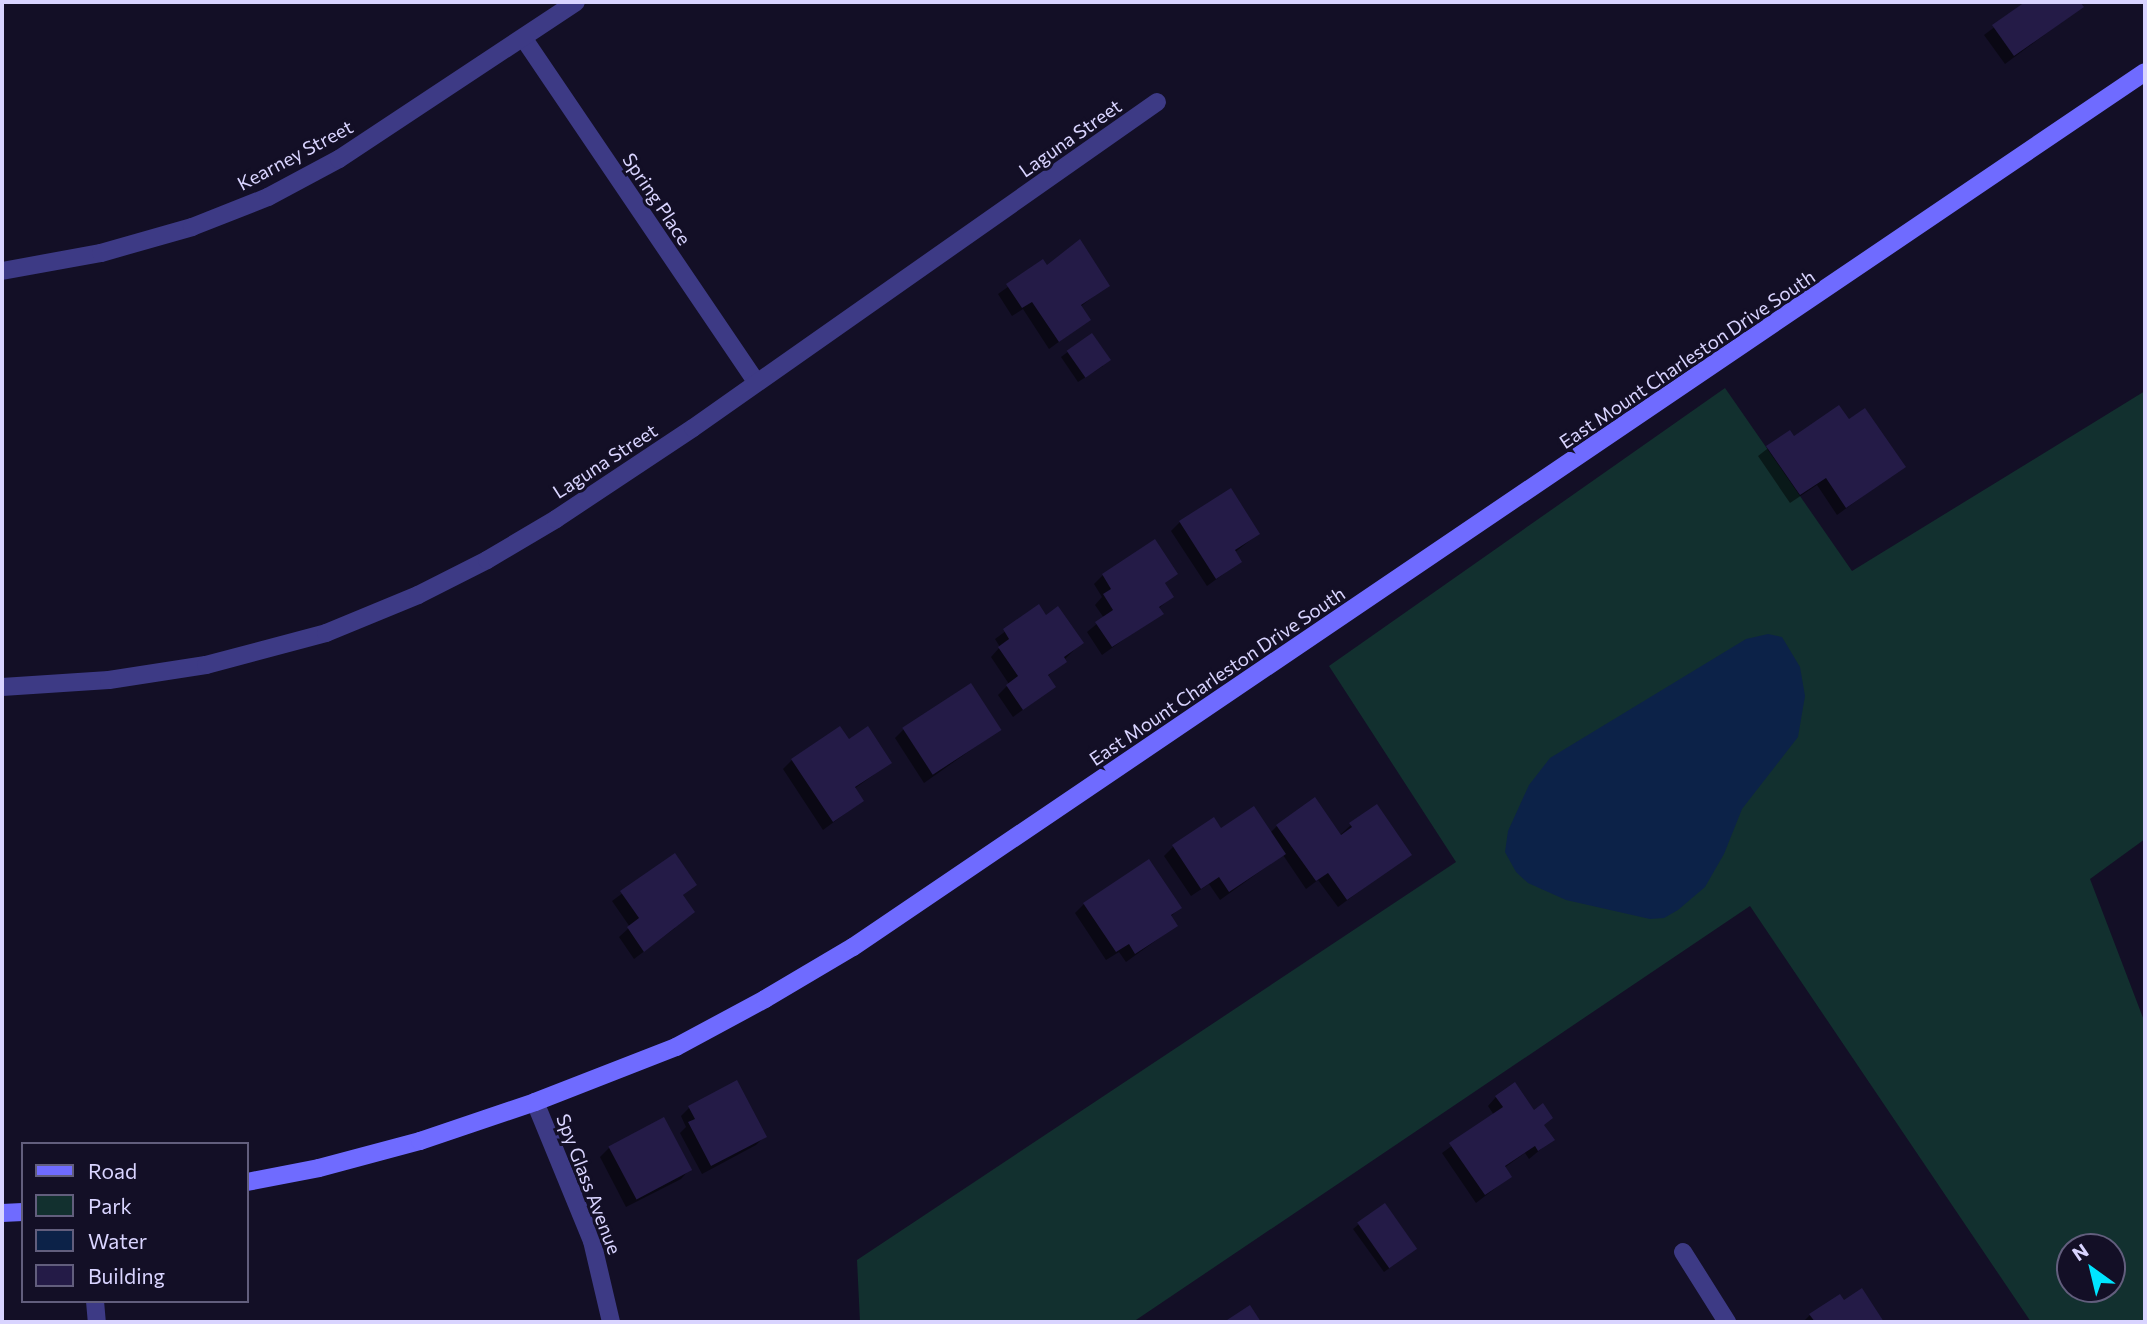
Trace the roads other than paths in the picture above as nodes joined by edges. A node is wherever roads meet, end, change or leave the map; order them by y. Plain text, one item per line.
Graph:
1 (576, 2) edge
2 (524, 39) junction
3 (2145, 72) edge
4 (1157, 102) dead end
5 (2, 271) edge
6 (756, 382) junction
7 (2, 687) edge
8 (535, 1102) junction
9 (248, 1182) edge
10 (21, 1212) edge
11 (2, 1213) edge
12 (1683, 1252) dead end
13 (95, 1303) edge
14 (97, 1322) edge
15 (611, 1322) edge
16 (1727, 1322) edge

1 - 2 street, Kearney Street
2 - 5 street, Kearney Street
2 - 6 street, Spring Place
3 - 8 street, East Mount Charleston Drive South
4 - 6 street, Laguna Street
6 - 7 street, Laguna Street
8 - 9 street, East Mount Charleston Drive South
8 - 15 street, Spy Glass Avenue
10 - 11 street
12 - 16 street
13 - 14 street

